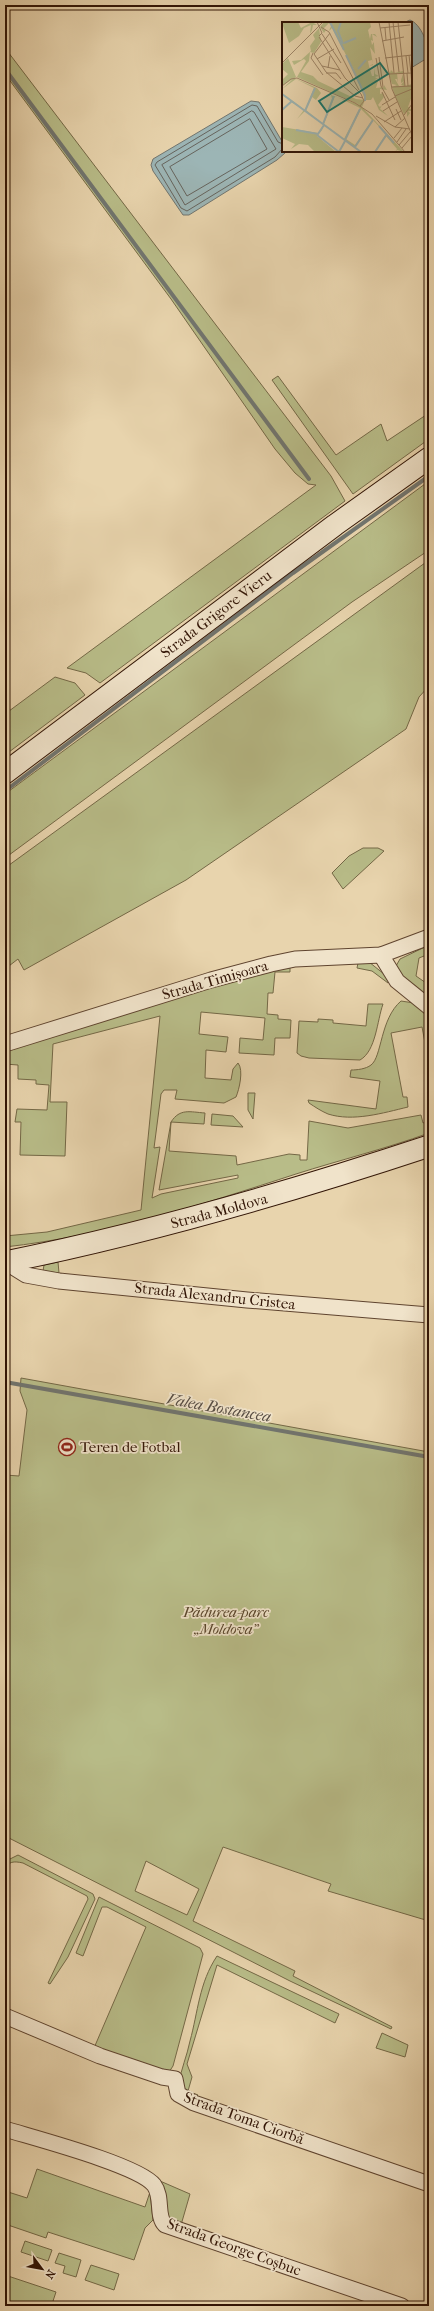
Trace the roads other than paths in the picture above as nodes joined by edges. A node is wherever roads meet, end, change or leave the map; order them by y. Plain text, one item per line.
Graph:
1 (429, 458) edge
2 (5, 772) edge
3 (429, 937) edge
4 (381, 955) junction
5 (429, 1007) edge
6 (5, 1044) edge
7 (429, 1146) edge
8 (5, 1262) edge
9 (429, 1315) edge
10 (5, 2016) edge
11 (5, 2129) edge
12 (429, 2184) edge
13 (402, 2306) edge

1 - 2 main road, Strada Grigore Vieru
3 - 4 street, Strada Timișoara
4 - 5 street
4 - 6 street, Strada Timișoara
7 - 8 main road, Strada Moldova
8 - 9 street, Strada Alexandru Cristea
10 - 12 street, Strada Toma Ciorbă
11 - 13 street, Strada George Coșbuc

